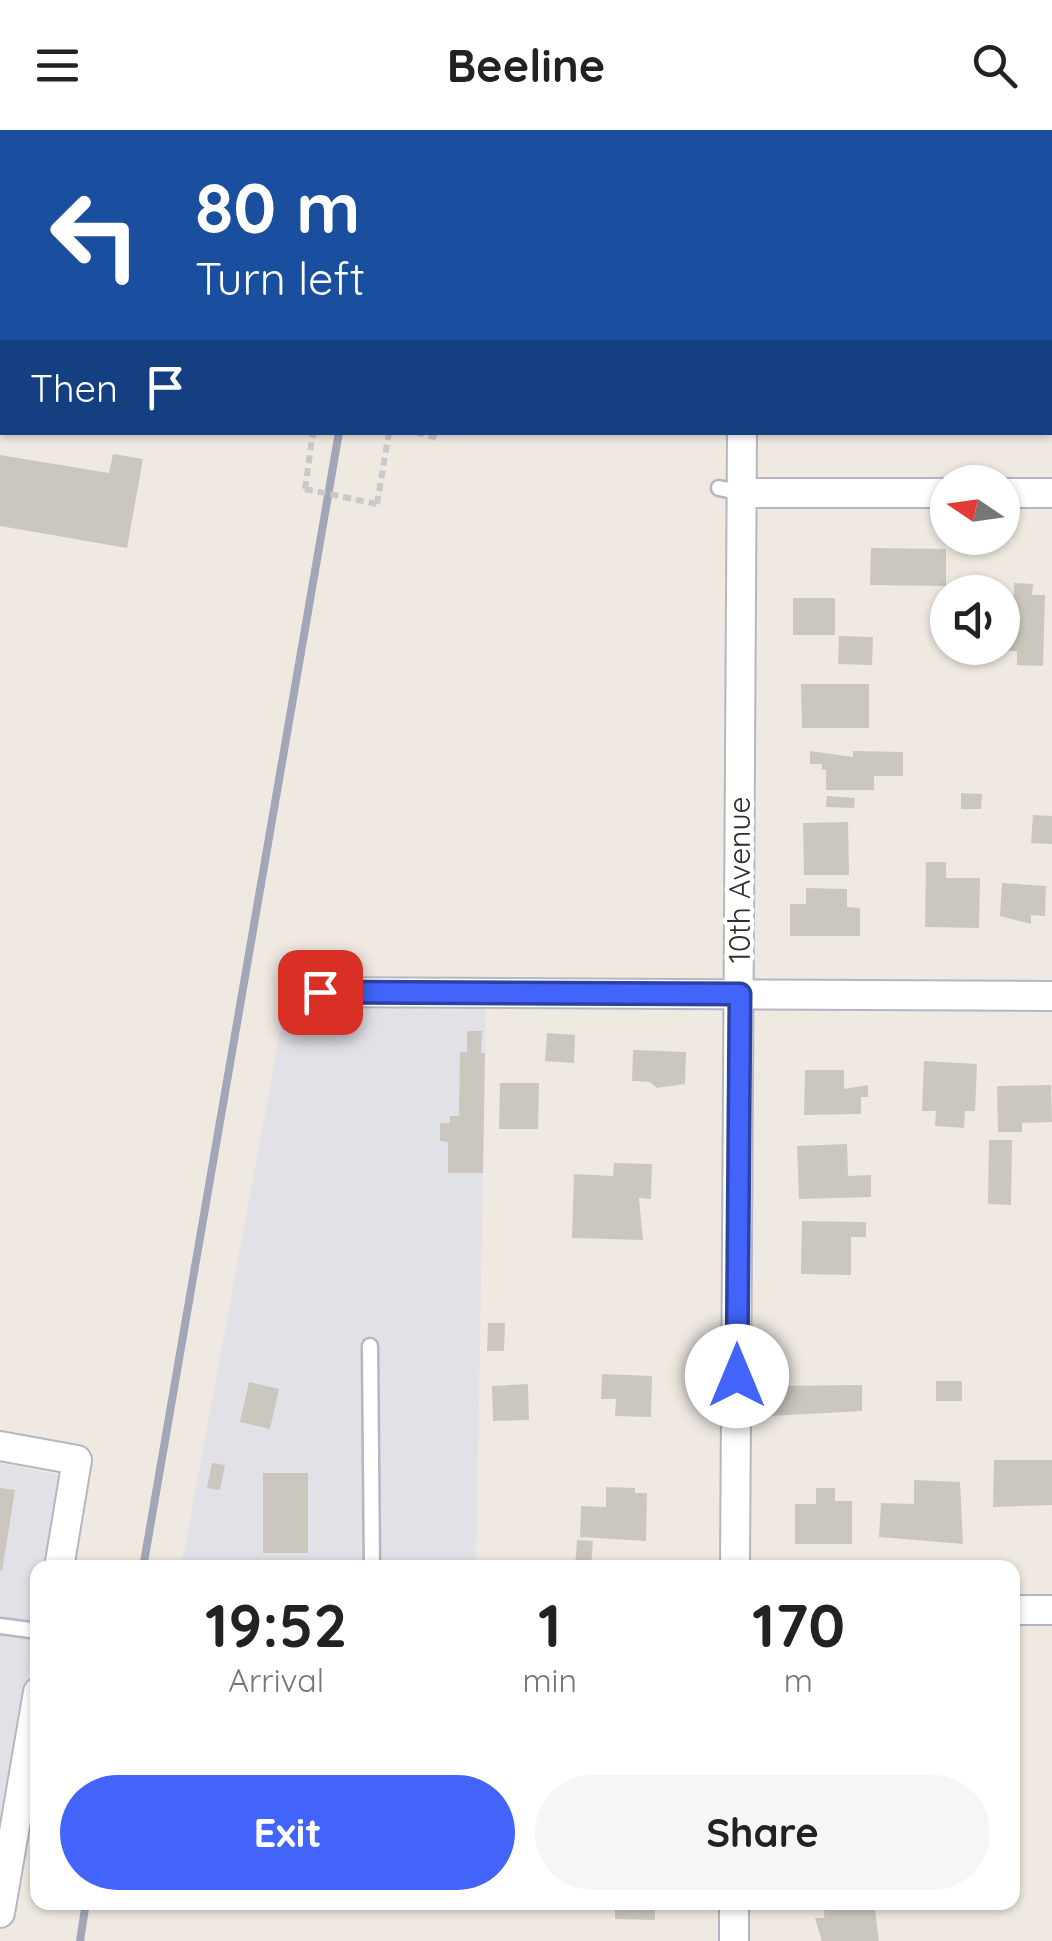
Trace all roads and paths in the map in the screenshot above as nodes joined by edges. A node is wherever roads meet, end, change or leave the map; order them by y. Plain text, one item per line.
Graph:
1 (313, 435) edge
2 (388, 435) edge
3 (426, 435) edge
4 (741, 435) edge
5 (437, 438) dead end
6 (730, 490) junction
7 (930, 493) edge
8 (1020, 493) edge
9 (1052, 493) edge
10 (299, 992) dead end
11 (740, 994) junction
12 (1052, 996) edge
13 (370, 1346) dead end
14 (0, 1446) edge
15 (59, 1560) edge
16 (372, 1560) edge
17 (736, 1560) edge
18 (1020, 1610) edge
19 (1052, 1610) edge
20 (0, 1626) edge
21 (30, 1630) edge
22 (30, 1739) edge
23 (734, 1910) edge
24 (0, 1913) edge
25 (734, 1941) edge

1 - 2 path, bridge
3 - 5 path
4 - 6 street, 10th Avenue
6 - 7 street
6 - 11 street, 10th Avenue
8 - 9 street
10 - 11 street
11 - 12 street
11 - 17 street, 10th Avenue
13 - 16 lane
14 - 15 street
18 - 19 street
20 - 21 lane
22 - 24 street
23 - 25 street

